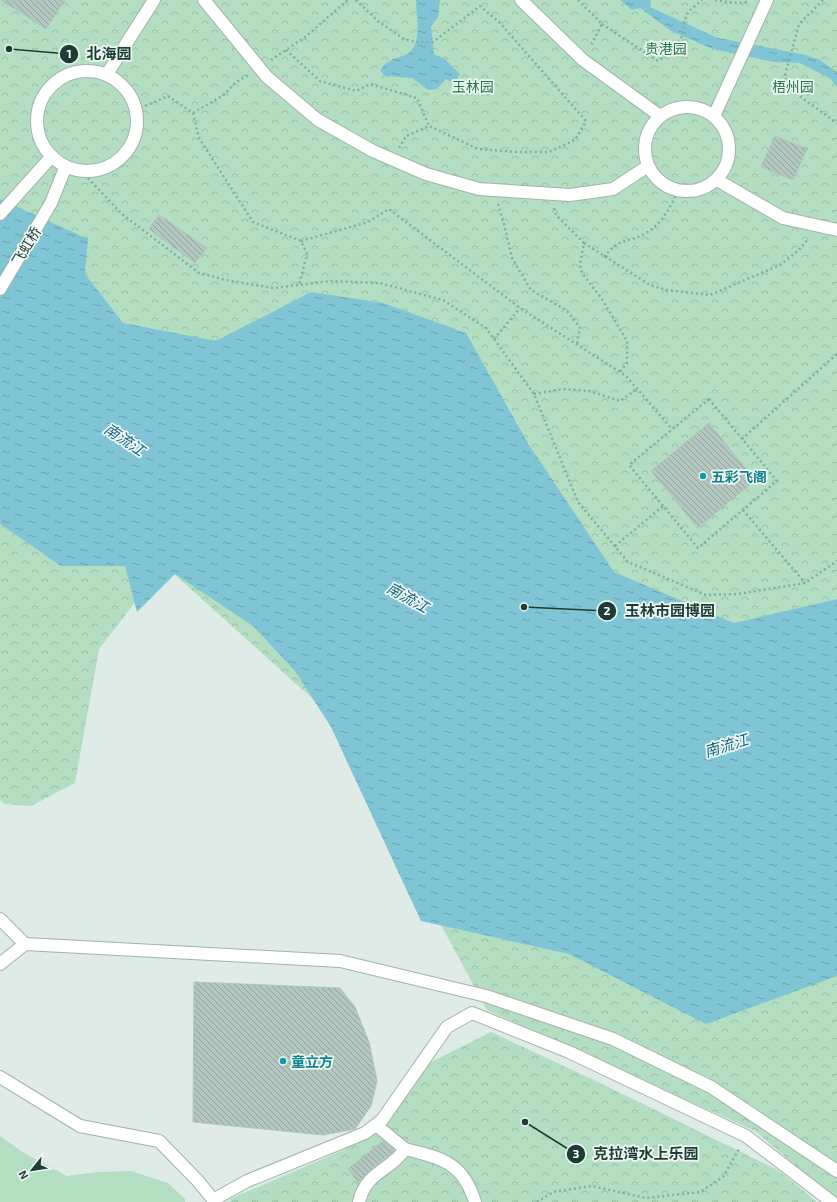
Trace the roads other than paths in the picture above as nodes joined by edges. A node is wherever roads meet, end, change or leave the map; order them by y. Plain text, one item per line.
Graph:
1 (154, 0) edge
2 (204, 0) edge
3 (521, 0) edge
4 (767, 0) edge
5 (107, 74) junction
6 (660, 116) junction
7 (714, 116) junction
8 (52, 156) junction
9 (66, 166) junction
10 (648, 166) junction
11 (717, 180) junction
12 (0, 214) edge
13 (837, 230) edge
14 (0, 289) edge
15 (0, 919) edge
16 (25, 944) junction
17 (0, 964) edge
18 (0, 1077) edge
19 (376, 1125) junction
20 (405, 1149) junction
21 (837, 1171) edge
22 (214, 1201) edge
23 (360, 1202) edge
24 (475, 1202) edge
25 (832, 1202) edge

1 - 5 street
2 - 10 street
3 - 6 street
4 - 7 street
5 - 8 street
5 - 9 street
6 - 7 street
6 - 10 street
7 - 11 street
8 - 9 street
8 - 12 street
9 - 14 street, 飞虹桥
10 - 11 street
11 - 13 street
15 - 16 street
16 - 17 street
16 - 21 street
18 - 22 street
19 - 20 street
19 - 22 street
19 - 25 street
20 - 23 street
20 - 24 street

